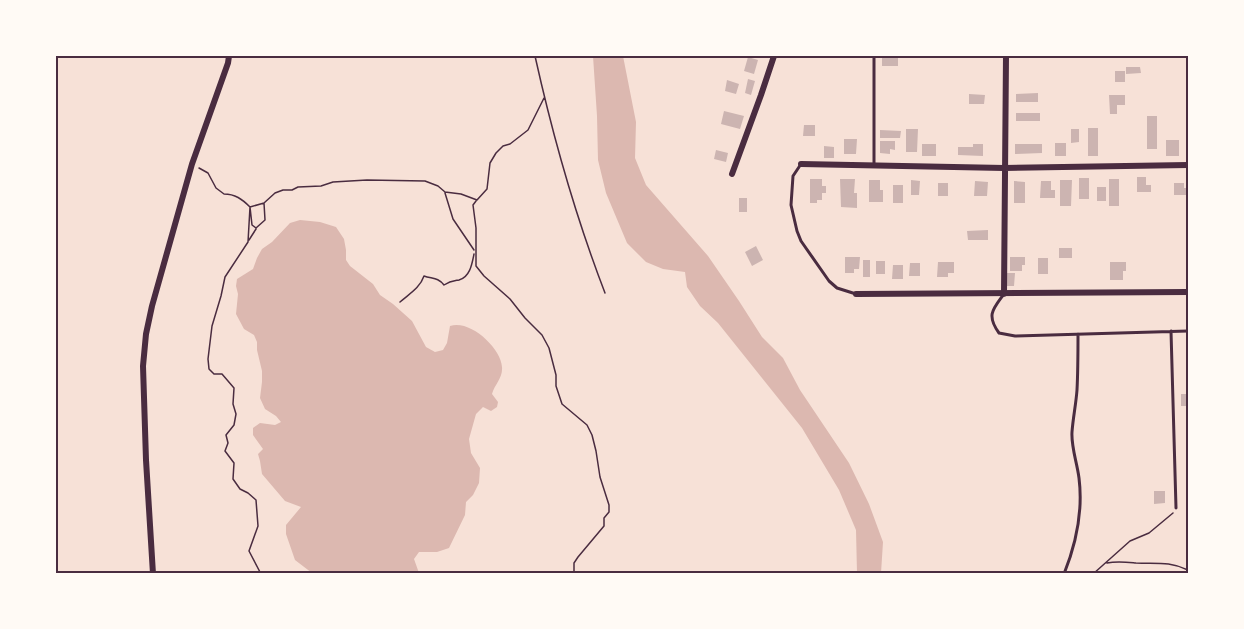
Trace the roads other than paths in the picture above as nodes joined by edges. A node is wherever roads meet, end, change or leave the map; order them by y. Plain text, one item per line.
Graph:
1 (229, 56) edge
2 (774, 56) edge
3 (874, 56) edge
4 (1006, 56) edge
5 (801, 164) joint
6 (874, 165) junction
7 (1188, 165) edge
8 (1004, 168) junction
9 (732, 174) dead end
10 (1188, 292) edge
11 (855, 294) joint
12 (1004, 294) junction
13 (1188, 331) edge
14 (1171, 332) junction
15 (1078, 334) junction
16 (1176, 508) road end
17 (153, 573) edge
18 (1064, 573) edge

1 - 17 street
2 - 9 street
3 - 6 lane
4 - 8 street
5 - 6 street
5 - 11 lane
6 - 8 street
7 - 8 street
8 - 12 street
10 - 12 street
11 - 12 street
12 - 15 lane
13 - 14 lane
14 - 15 lane
14 - 16 lane
15 - 18 lane

